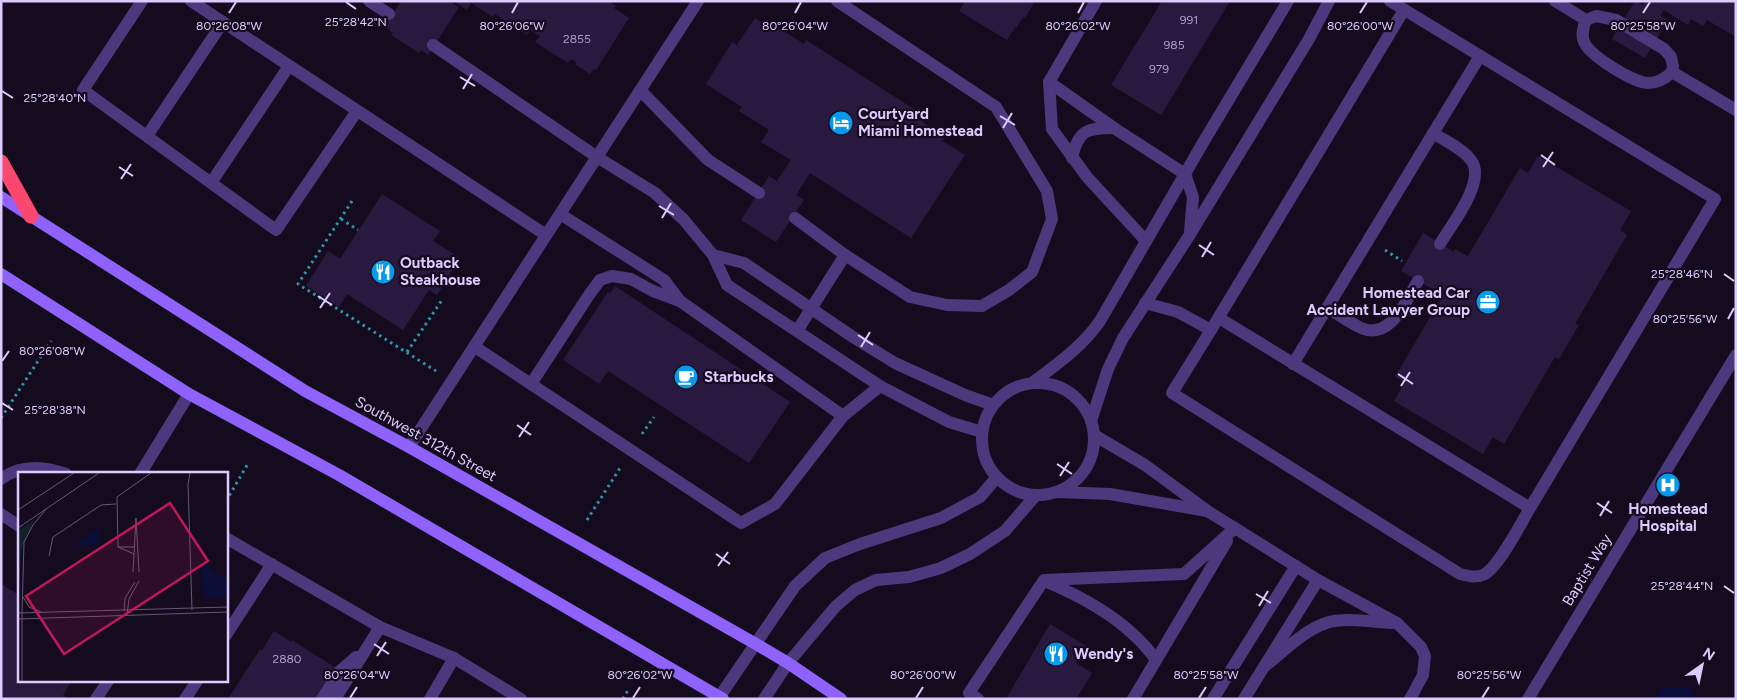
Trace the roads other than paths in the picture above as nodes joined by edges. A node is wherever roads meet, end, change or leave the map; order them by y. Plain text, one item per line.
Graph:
1 (142, 1) edge
2 (191, 1) edge
3 (369, 1) edge
4 (698, 1) edge
5 (837, 1) edge
6 (1096, 1) edge
7 (1288, 1) edge
8 (1329, 1) edge
9 (1390, 1) edge
10 (1555, 1) edge
11 (1404, 10) junction
12 (389, 14) dead end
13 (1586, 20) junction
14 (223, 22) junction
15 (433, 45) dead end
16 (1480, 56) junction
17 (290, 66) junction
18 (1672, 72) junction
19 (1049, 82) junction
20 (640, 91) junction
21 (1736, 110) edge
22 (357, 111) junction
23 (1114, 128) junction
24 (1433, 133) junction
25 (147, 136) junction
26 (597, 156) junction
27 (1072, 158) junction
28 (1, 162) edge
29 (1185, 174) junction
30 (211, 183) junction
31 (759, 193) dead end
32 (1, 197) edge
33 (560, 214) junction
34 (31, 216) junction
35 (795, 218) dead end
36 (546, 235) junction
37 (1190, 236) junction
38 (1146, 241) junction
39 (1440, 244) dead end
40 (845, 255) junction
41 (713, 256) junction
42 (1, 274) edge
43 (1418, 281) dead end
44 (680, 302) junction
45 (1145, 303) junction
46 (812, 308) junction
47 (1327, 308) junction
48 (1218, 318) junction
49 (1212, 330) junction
50 (797, 331) junction
51 (475, 347) junction
52 (1736, 355) edge
53 (1293, 364) junction
54 (1032, 383) junction
55 (531, 384) junction
56 (880, 386) junction
57 (189, 394) junction
58 (993, 405) junction
59 (843, 416) junction
60 (1091, 421) junction
61 (982, 432) junction
62 (1094, 435) junction
63 (409, 448) junction
64 (61, 472) edge
65 (141, 472) edge
66 (997, 477) junction
67 (1, 479) edge
68 (1057, 492) junction
69 (1036, 495) junction
70 (1530, 508) junction
71 (1209, 512) junction
72 (1, 514) edge
73 (18, 525) edge
74 (1235, 528) junction
75 (228, 539) edge
76 (272, 564) junction
77 (1296, 566) junction
78 (1044, 580) junction
79 (1318, 580) junction
80 (1397, 623) junction
81 (380, 626) junction
82 (228, 632) edge
83 (756, 644) junction
84 (366, 648) junction
85 (454, 658) junction
86 (1156, 659) junction
87 (788, 663) junction
88 (1265, 666) junction
89 (107, 682) edge
90 (196, 682) edge
91 (204, 682) edge
92 (720, 698) edge
93 (96, 699) edge
94 (185, 699) edge
95 (196, 699) edge
96 (322, 699) edge
97 (335, 699) edge
98 (430, 699) edge
99 (521, 699) edge
100 (764, 699) edge
101 (841, 699) edge
102 (978, 699) edge
103 (1132, 699) edge
104 (1213, 699) edge
105 (1244, 699) edge
106 (1410, 699) edge
107 (1528, 699) edge

1 - 25 street
2 - 14 street
3 - 12 street
4 - 20 street
5 - 40 street
6 - 19 street
7 - 29 street
8 - 37 street
9 - 11 street
10 - 13 street
11 - 16 street
11 - 48 street
13 - 18 street
13 - 18 street
14 - 17 street
14 - 25 street
15 - 26 street
16 - 24 street
16 - 70 street
17 - 22 street
17 - 30 street
18 - 21 street
19 - 23 street
19 - 27 street
20 - 26 street
20 - 31 street
22 - 30 street
22 - 36 street
23 - 27 street
23 - 29 street
24 - 39 street
24 - 47 street
25 - 30 street
26 - 33 street
26 - 41 street
27 - 38 street
28 - 34 highway
29 - 37 street
29 - 38 street
32 - 34 main road, Southwest 312th Street
33 - 36 street
33 - 44 street
34 - 63 main road, Southwest 312th Street
35 - 40 street
36 - 51 street
37 - 45 street
38 - 54 street
40 - 46 street
41 - 46 street
41 - 50 street
42 - 57 main road
43 - 47 street
44 - 55 street
44 - 59 street
45 - 49 street
45 - 60 street
46 - 50 street
46 - 58 street
47 - 53 street
48 - 49 street
48 - 53 street
49 - 70 street
50 - 56 street
51 - 55 street
51 - 63 street
52 - 107 street, Baptist Way
53 - 70 street
54 - 58 street
54 - 60 street
55 - 59 street
56 - 59 street
56 - 61 street
57 - 65 street
57 - 92 main road
58 - 61 street
60 - 62 street
61 - 66 street
62 - 68 street
62 - 71 street
63 - 83 main road, Southwest 312th Street
64 - 67 street
66 - 69 street
66 - 83 street
68 - 69 street
68 - 71 street
69 - 87 street
71 - 74 street
72 - 73 street
74 - 77 street
74 - 78 street
74 - 86 street
75 - 76 street
76 - 81 street
76 - 82 street
77 - 79 street
77 - 104 street
78 - 86 street
78 - 102 street
79 - 80 street
79 - 88 street
80 - 88 street
80 - 106 street
81 - 84 street
81 - 85 street
83 - 87 main road, Southwest 312th Street
83 - 92 street
84 - 96 street
84 - 97 street
85 - 98 street
85 - 99 street
86 - 103 street
87 - 100 street
87 - 101 main road, Southwest 312th Street
88 - 105 street
89 - 93 street
90 - 94 street
91 - 95 street

